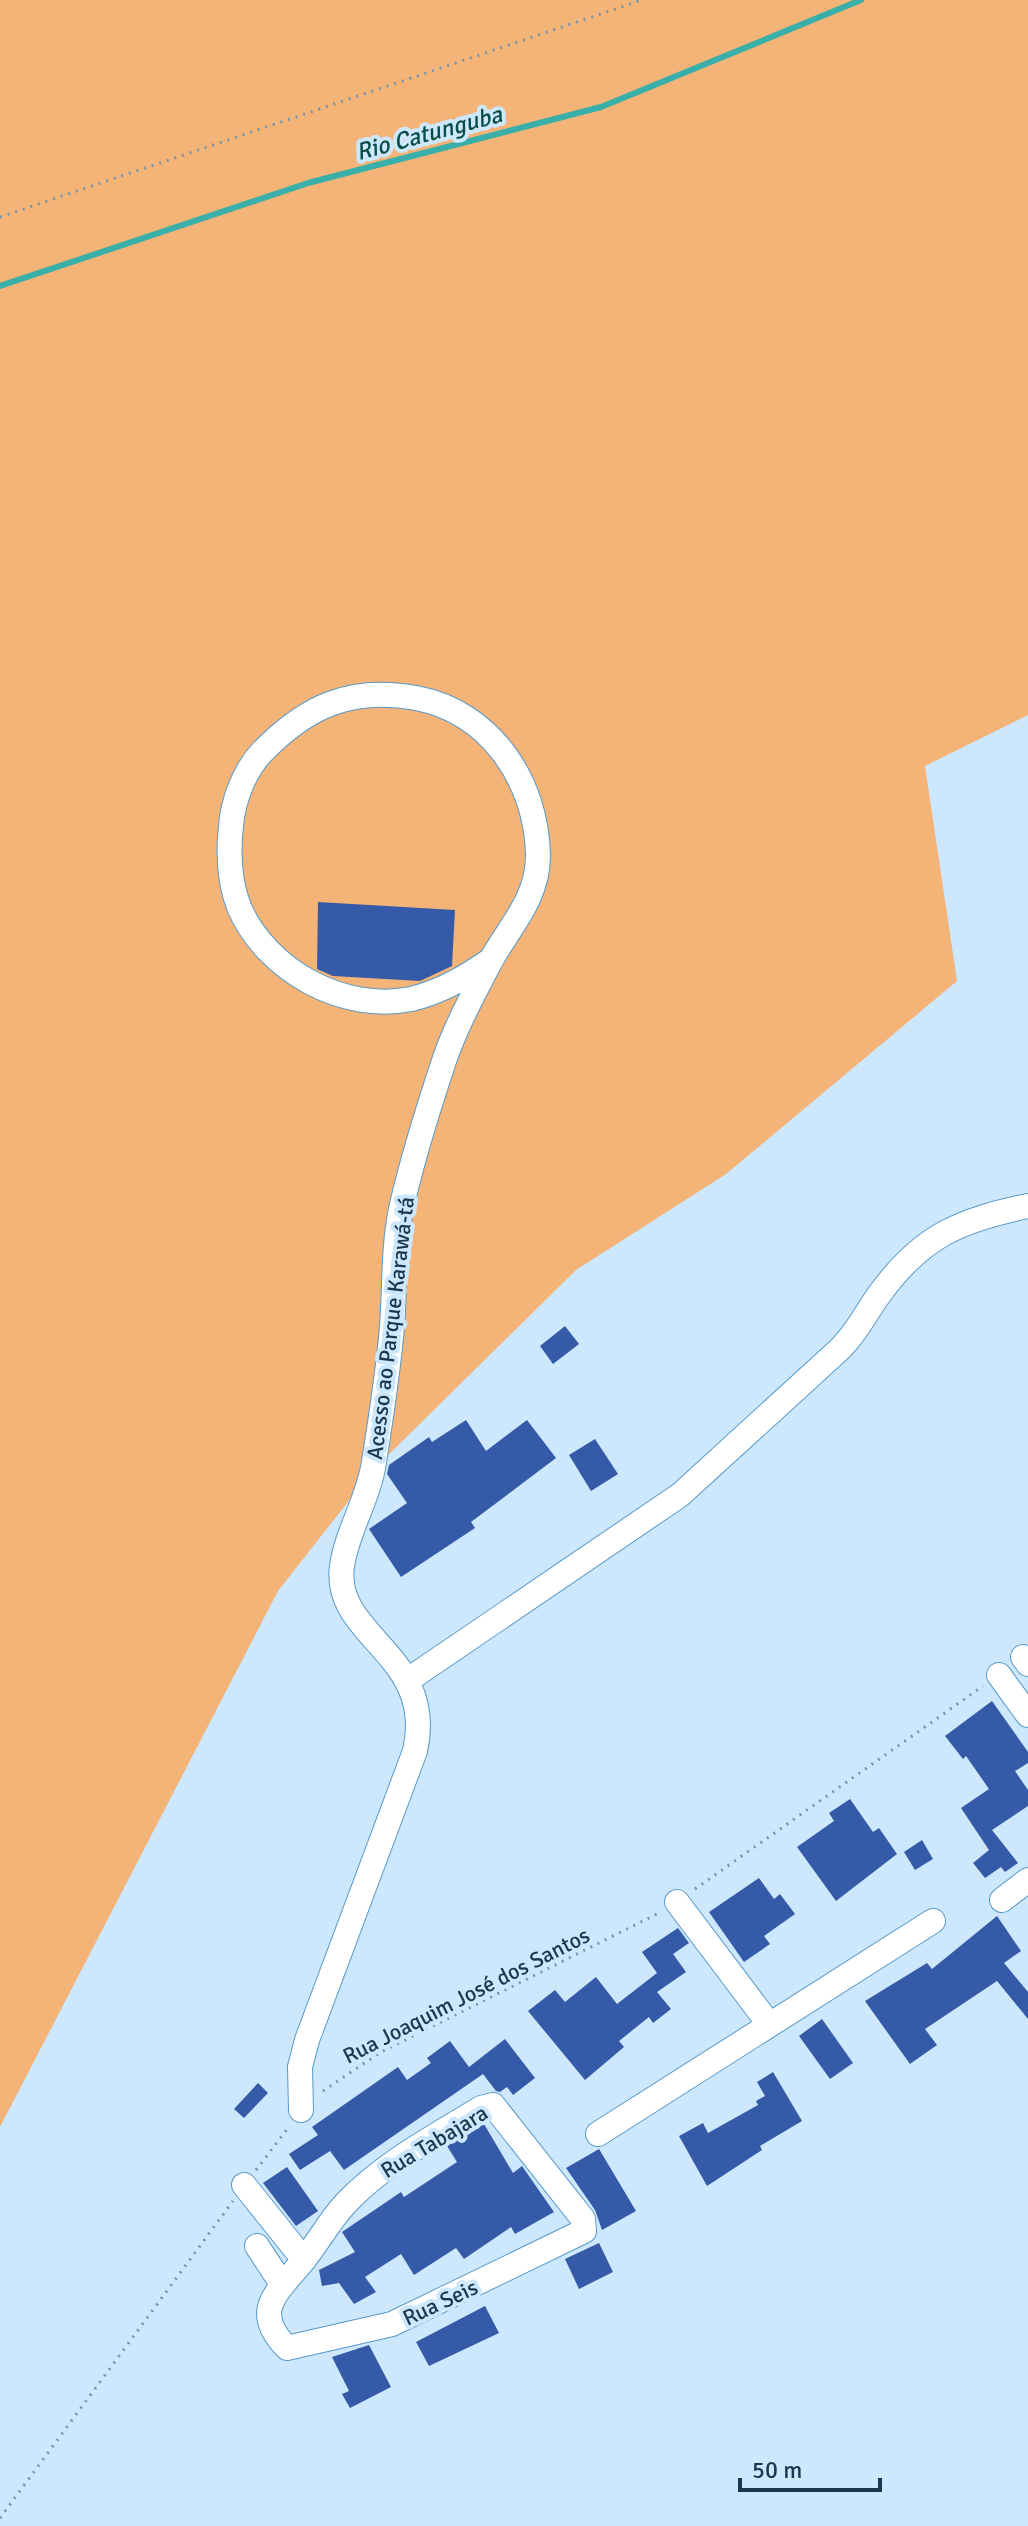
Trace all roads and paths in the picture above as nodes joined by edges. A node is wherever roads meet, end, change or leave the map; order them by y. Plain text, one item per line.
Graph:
1 (642, 0) edge
2 (0, 217) edge
3 (492, 959) junction
4 (1028, 1206) edge
5 (999, 1675) joint
6 (408, 1680) junction
7 (1028, 1715) edge
8 (1028, 1880) edge
9 (1002, 1900) dead end
10 (677, 1902) junction
11 (933, 1921) dead end
12 (769, 2024) junction
13 (301, 2110) junction
14 (598, 2134) dead end
15 (244, 2185) junction
16 (584, 2231) joint
17 (257, 2246) dead end
18 (304, 2260) junction
19 (282, 2284) junction
20 (0, 2518) edge

1 - 2 path
3 - 3 street, Acesso ao Parque Karawá-tá
3 - 6 street, Acesso ao Parque Karawá-tá
4 - 6 street
5 - 7 street
5 - 10 path, Rua Joaquim José dos Santos
6 - 13 street, Acesso ao Parque Karawá-tá
8 - 9 street
10 - 12 street
10 - 13 path, Rua Joaquim José dos Santos
11 - 12 street
12 - 14 street
13 - 15 path, Rua Joaquim José dos Santos
15 - 18 street
15 - 20 path, Rua Joaquim José dos Santos
16 - 18 street, Rua Tabajara
16 - 19 street, Rua Seis
17 - 19 street
18 - 19 street

